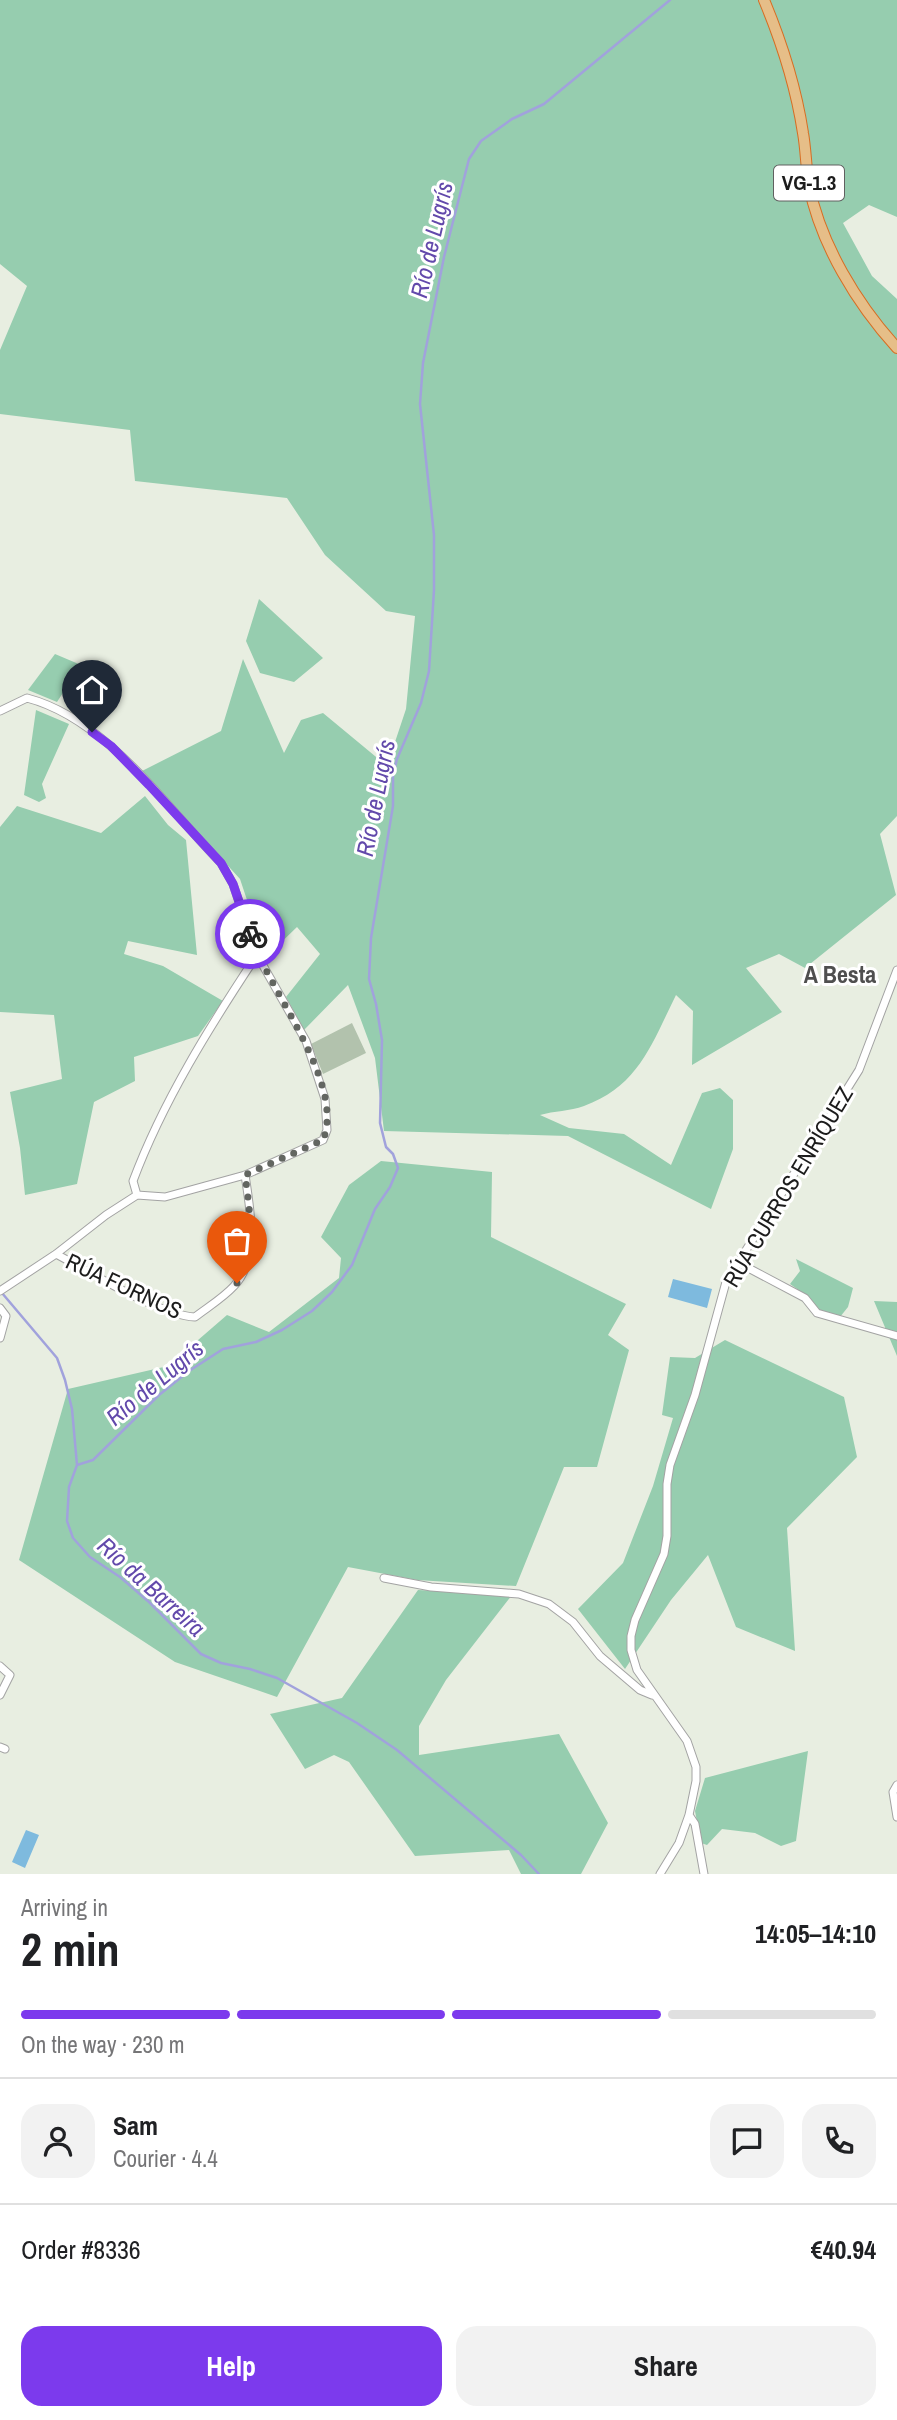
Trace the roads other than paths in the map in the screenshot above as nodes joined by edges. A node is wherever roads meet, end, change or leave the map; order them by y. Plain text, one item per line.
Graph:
1 (764, 0) edge
2 (897, 348) edge
3 (0, 711) edge
4 (257, 955) junction
5 (897, 970) edge
6 (245, 1175) junction
7 (137, 1195) junction
8 (56, 1254) junction
9 (737, 1262) junction
10 (0, 1291) edge
11 (0, 1308) edge
12 (897, 1336) edge
13 (0, 1338) edge
14 (384, 1578) dead end
15 (0, 1666) edge
16 (0, 1695) edge
17 (653, 1695) junction
18 (897, 1785) edge
19 (689, 1815) junction
20 (897, 1817) edge
21 (660, 1874) edge
22 (704, 1874) edge

1 - 2 highway, VG-1.3
3 - 4 street
4 - 6 street
4 - 7 street
5 - 9 street, RÚA CURROS ENRÍQUEZ
6 - 7 street
6 - 8 street, RÚA FORNOS
7 - 8 street, RÚA FORNOS
8 - 10 street, RÚA FORNOS
9 - 12 street
9 - 17 street, RÚA CURROS ENRÍQUEZ
11 - 13 street
14 - 17 street
15 - 16 street
17 - 19 street, RÚA CURROS ENRÍQUEZ
18 - 20 street
19 - 21 street, RÚA CURROS ENRÍQUEZ
19 - 22 street

